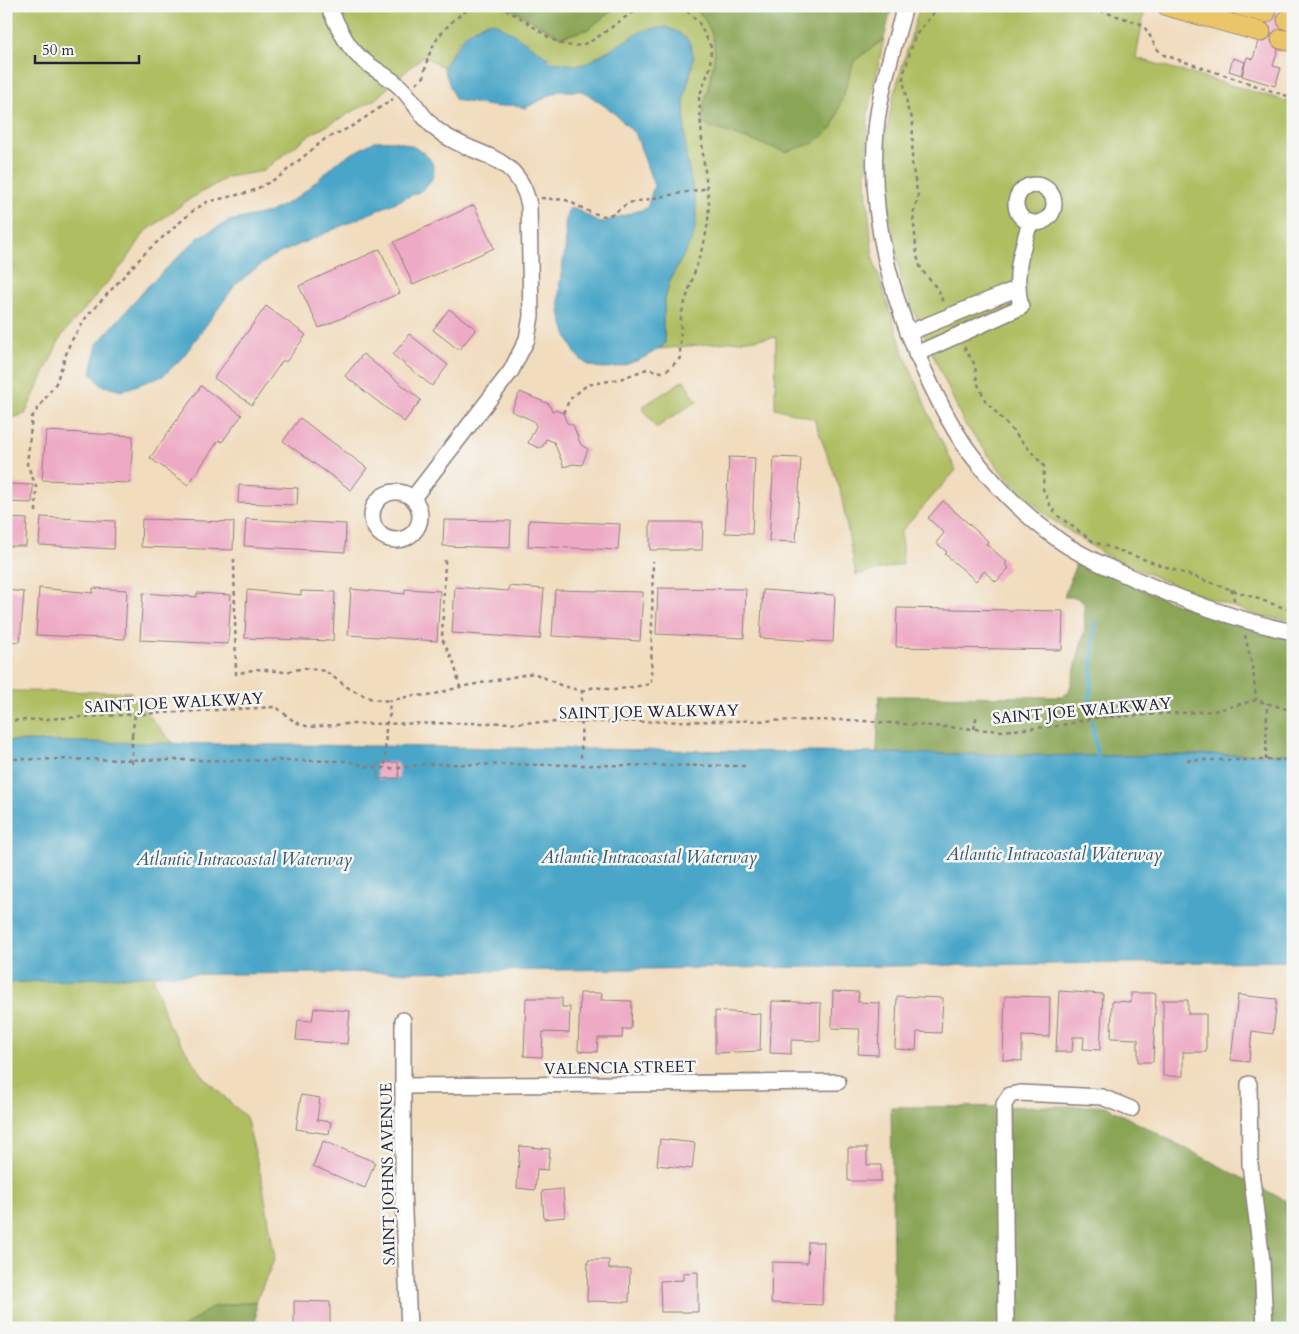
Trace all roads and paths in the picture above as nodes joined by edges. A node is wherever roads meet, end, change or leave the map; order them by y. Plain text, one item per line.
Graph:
1 (328, 6) edge
2 (474, 6) edge
3 (498, 6) edge
4 (646, 6) edge
5 (678, 6) edge
6 (905, 6) edge
7 (945, 6) edge
8 (1085, 6) edge
9 (1240, 6) edge
10 (938, 8) edge
11 (1174, 8) edge
12 (1266, 13) dead end
13 (1261, 32) dead end
14 (404, 91) junction
15 (1293, 98) edge
16 (708, 188) junction
17 (528, 198) junction
18 (1030, 222) dead end
19 (1016, 289) junction
20 (944, 318) junction
21 (908, 333) junction
22 (956, 335) junction
23 (916, 354) junction
24 (563, 413) dead end
25 (413, 498) dead end
26 (36, 512) dead end
27 (234, 559) dead end
28 (445, 560) dead end
29 (653, 561) dead end
30 (1231, 589) junction
31 (1293, 611) edge
32 (1240, 619) junction
33 (1293, 632) edge
34 (460, 687) junction
35 (582, 690) junction
36 (1256, 700) junction
37 (390, 701) junction
38 (1267, 703) junction
39 (1293, 711) edge
40 (977, 714) dead end
41 (134, 715) junction
42 (6, 721) edge
43 (583, 724) junction
44 (386, 725) junction
45 (974, 729) junction
46 (6, 759) edge
47 (581, 760) dead end
48 (1188, 760) dead end
49 (1266, 760) junction
50 (1293, 760) edge
51 (132, 763) dead end
52 (385, 765) dead end
53 (747, 766) dead end
54 (403, 1020) dead end
55 (838, 1082) dead end
56 (1249, 1084) dead end
57 (403, 1086) junction
58 (1131, 1109) dead end
59 (409, 1328) edge
60 (1006, 1328) edge
61 (1265, 1328) edge

1 - 14 street
2 - 14 path
3 - 4 path
5 - 16 path
6 - 21 street
7 - 10 path
8 - 15 path
9 - 12 main road
10 - 20 path
11 - 13 main road
14 - 17 street
14 - 26 path
16 - 17 path
16 - 24 path
17 - 25 street
18 - 19 street
19 - 20 street
19 - 22 street
20 - 21 street
21 - 23 street
22 - 23 street
22 - 30 path
23 - 32 street
27 - 37 path
28 - 34 path
29 - 35 path
30 - 31 path
30 - 32 path
32 - 33 street
32 - 36 path
34 - 35 path
34 - 37 path
35 - 43 path
36 - 38 path, SAINT JOE WALKWAY
36 - 45 path, SAINT JOE WALKWAY
37 - 44 path
38 - 39 path, SAINT JOE WALKWAY
38 - 49 path
40 - 45 path
41 - 42 path, SAINT JOE WALKWAY
41 - 44 path, SAINT JOE WALKWAY
41 - 51 path, bridge
43 - 44 path, SAINT JOE WALKWAY
43 - 45 path, SAINT JOE WALKWAY
43 - 47 path
44 - 52 path
46 - 53 path
48 - 49 path
49 - 50 path
54 - 57 street, SAINT JOHNS AVENUE
55 - 57 street, VALENCIA STREET
56 - 61 street
57 - 59 street, SAINT JOHNS AVENUE
58 - 60 street

